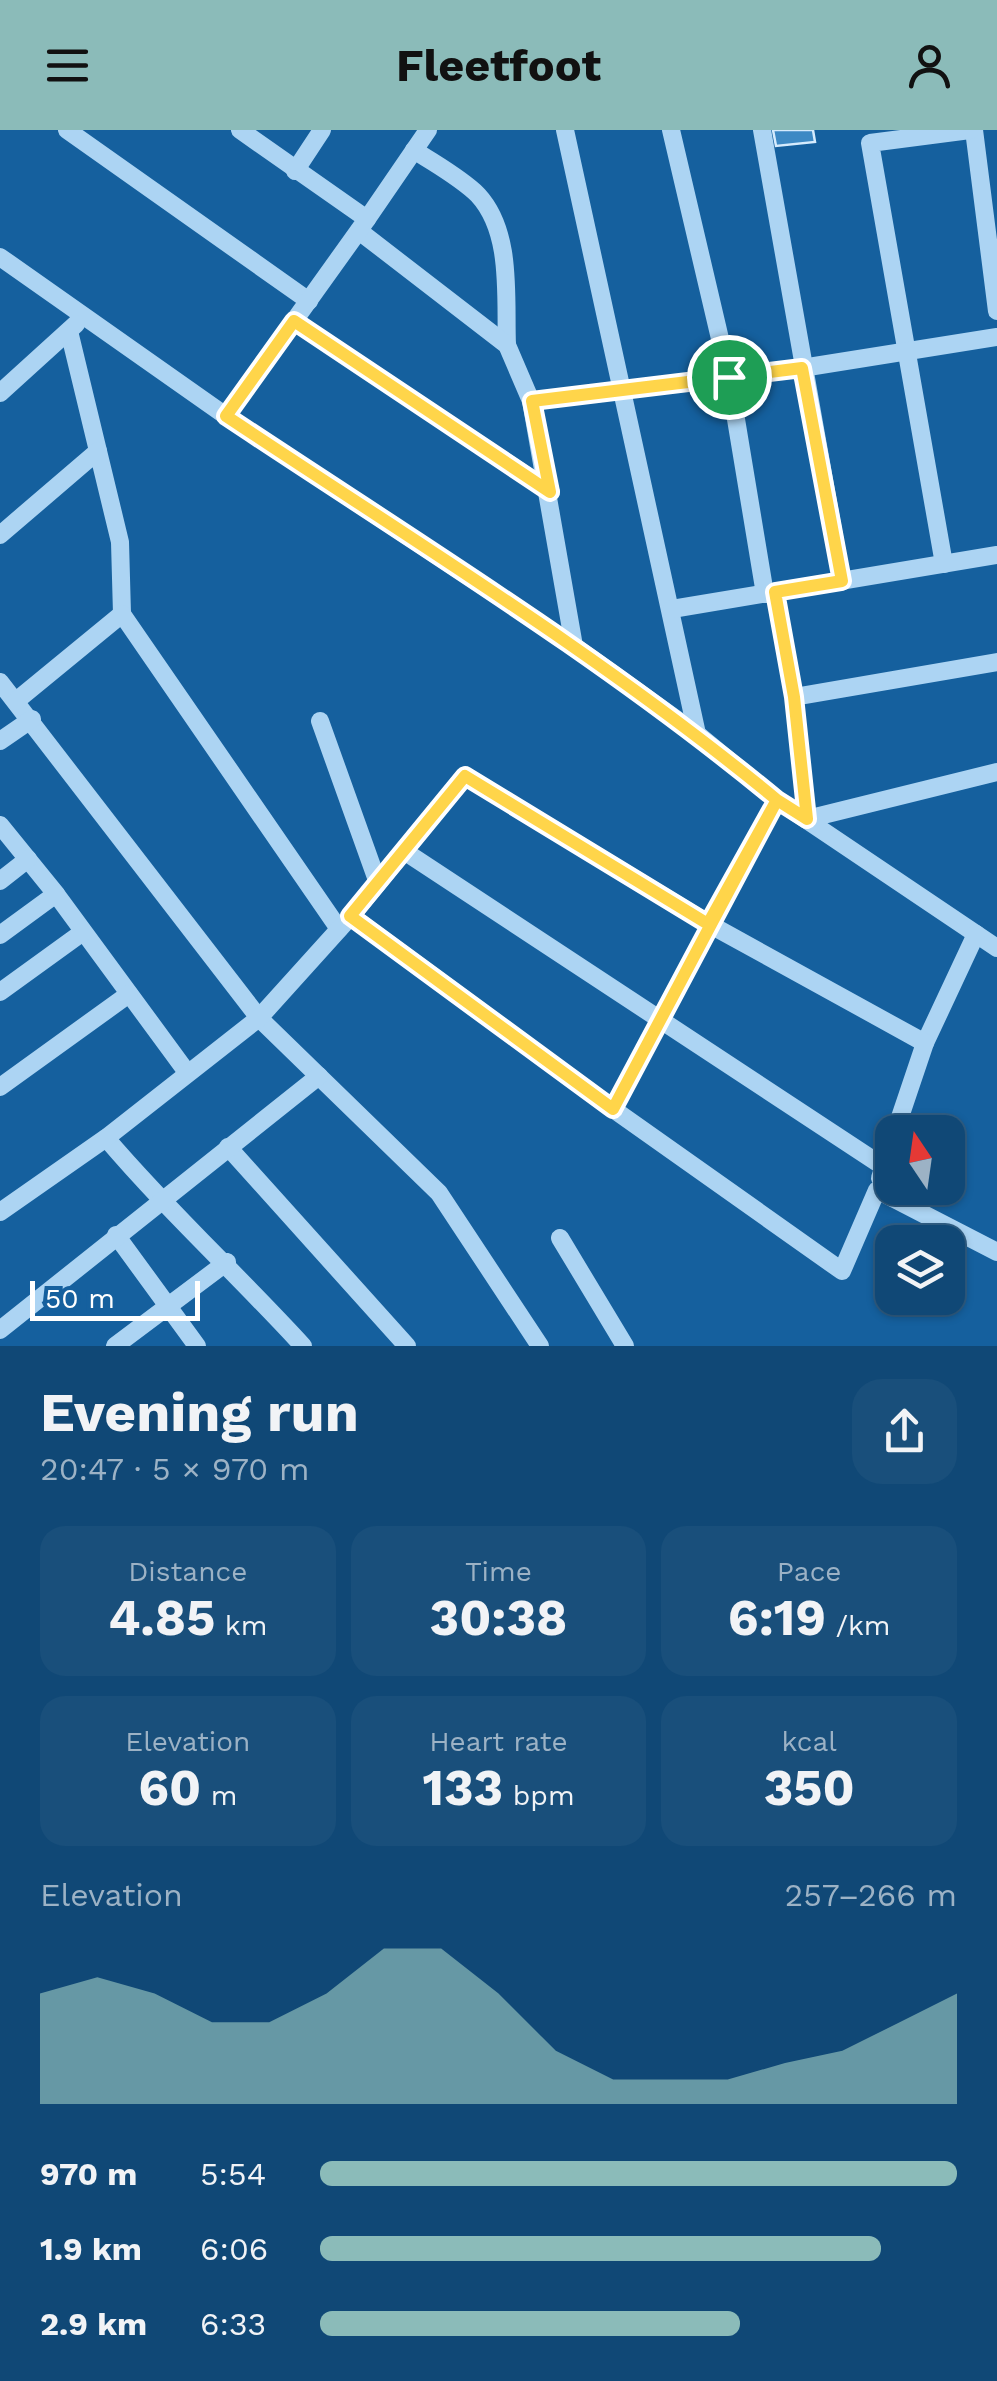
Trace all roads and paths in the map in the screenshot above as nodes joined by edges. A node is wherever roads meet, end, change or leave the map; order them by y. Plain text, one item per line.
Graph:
1 (68, 130) edge
2 (240, 130) edge
3 (322, 130) edge
4 (428, 130) edge
5 (565, 130) edge
6 (671, 130) edge
7 (762, 130) edge
8 (972, 130) edge
9 (868, 137) edge
10 (414, 150) junction
11 (295, 171) junction
12 (363, 225) junction
13 (0, 256) edge
14 (309, 301) junction
15 (997, 311) edge
16 (84, 317) junction
17 (294, 321) junction
18 (70, 331) junction
19 (997, 337) edge
20 (507, 346) junction
21 (904, 352) junction
22 (802, 368) junction
23 (729, 377) junction
24 (624, 388) junction
25 (0, 393) edge
26 (532, 401) junction
27 (226, 416) junction
28 (98, 451) junction
29 (550, 492) junction
30 (0, 535) edge
31 (997, 555) edge
32 (944, 564) junction
33 (842, 581) junction
34 (770, 593) junction
35 (672, 609) junction
36 (122, 614) junction
37 (574, 646) junction
38 (997, 662) edge
39 (0, 682) edge
40 (794, 697) junction
41 (16, 701) junction
42 (32, 719) junction
43 (320, 721) dead end
44 (698, 734) junction
45 (0, 741) edge
46 (997, 772) edge
47 (777, 800) junction
48 (807, 819) junction
49 (0, 825) edge
50 (404, 851) junction
51 (28, 859) junction
52 (0, 882) edge
53 (378, 883) junction
54 (56, 894) junction
55 (345, 923) junction
56 (708, 924) junction
57 (84, 932) junction
58 (976, 934) junction
59 (0, 935) edge
60 (997, 948) edge
61 (0, 992) edge
62 (129, 994) junction
63 (259, 1018) junction
64 (658, 1018) junction
65 (924, 1043) junction
66 (186, 1071) junction
67 (318, 1076) junction
68 (0, 1087) edge
69 (613, 1109) junction
70 (901, 1115) edge
71 (106, 1138) junction
72 (228, 1147) junction
73 (875, 1161) edge
74 (875, 1195) edge
75 (160, 1201) junction
76 (906, 1205) edge
77 (0, 1212) edge
78 (116, 1236) junction
79 (560, 1238) dead end
80 (997, 1252) edge
81 (226, 1262) junction
82 (168, 1307) junction
83 (0, 1330) edge
84 (124, 1344) edge
85 (197, 1346) edge
86 (303, 1346) edge
87 (408, 1346) edge
88 (540, 1346) edge
89 (624, 1346) edge

1 - 14 street
2 - 11 street
3 - 11 street
4 - 10 street
5 - 24 street
6 - 23 street
7 - 22 street
8 - 9 street
8 - 15 street
9 - 21 street
10 - 12 street
10 - 20 street
11 - 12 street
12 - 14 street
12 - 20 street
13 - 16 street
14 - 17 street
16 - 18 street
16 - 27 street
17 - 27 street
17 - 29 street
18 - 25 street
18 - 28 street
19 - 21 street
20 - 26 street
21 - 22 street
21 - 32 street
22 - 23 street
22 - 33 street
23 - 24 street
23 - 34 street
24 - 26 street
24 - 35 street
26 - 29 street
27 - 37 street
28 - 30 street
28 - 36 street
29 - 37 street
31 - 32 street
32 - 33 street
33 - 34 street
34 - 35 street
34 - 40 street
35 - 44 street
36 - 41 street
36 - 55 street
37 - 44 street
38 - 40 street
39 - 41 street
40 - 48 street
41 - 42 street
42 - 45 street
42 - 63 street
43 - 53 street
44 - 47 street
46 - 48 street
47 - 48 street
47 - 56 street
48 - 58 street
49 - 51 street
50 - 53 street
50 - 56 street
50 - 64 street
51 - 52 street
51 - 54 street
53 - 55 street
54 - 57 street
54 - 59 street
55 - 63 street
55 - 69 street
56 - 64 street
56 - 65 street
57 - 61 street
57 - 62 street
58 - 60 street
58 - 65 street
62 - 66 street
62 - 68 street
63 - 66 street
63 - 67 street
64 - 69 street
64 - 73 street
65 - 70 street
66 - 71 street
67 - 72 street
67 - 88 street
69 - 74 street
71 - 75 street
71 - 77 street
72 - 75 street
72 - 87 street
75 - 78 street
75 - 81 street
76 - 80 street
78 - 82 street
78 - 83 street
79 - 89 street
81 - 82 street
81 - 86 street
82 - 84 street
82 - 85 street

